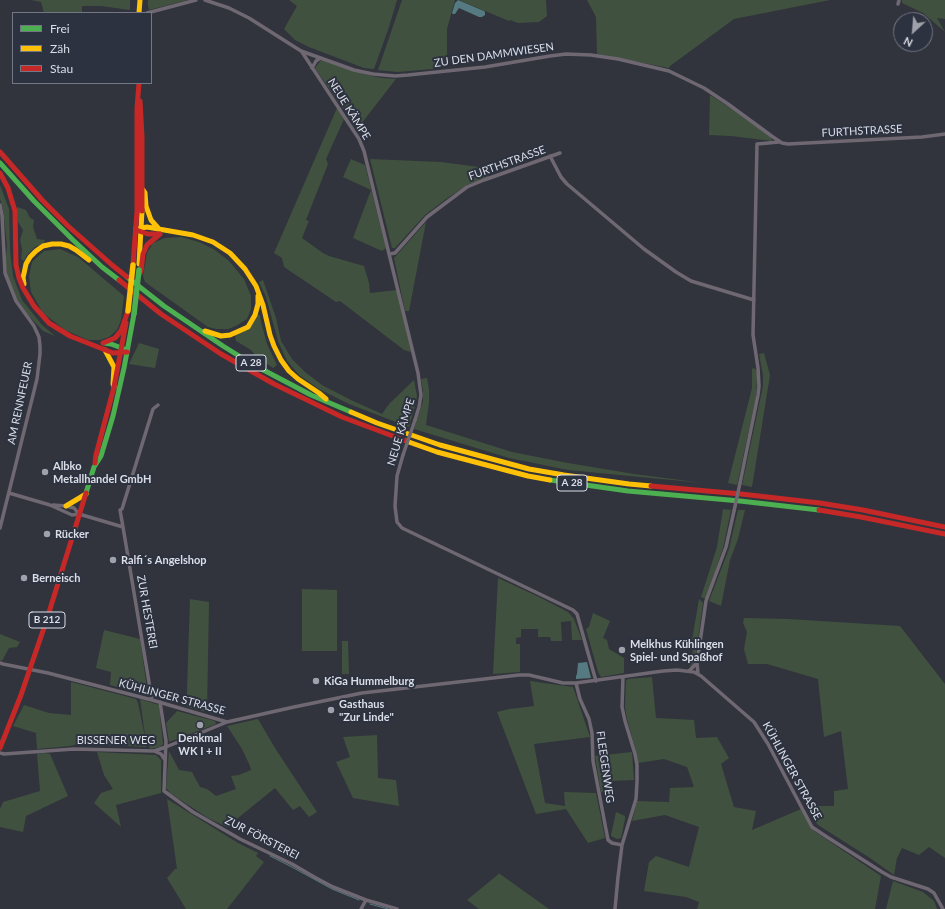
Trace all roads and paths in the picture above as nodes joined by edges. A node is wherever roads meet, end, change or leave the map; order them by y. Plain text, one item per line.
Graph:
1 (140, 0) edge
2 (196, 0) edge
3 (205, 0) edge
4 (139, 12) edge
5 (151, 12) edge
6 (301, 51) junction
7 (320, 58) junction
8 (312, 68) junction
9 (139, 84) edge
10 (139, 92) junction
11 (945, 134) edge
12 (779, 142) junction
13 (0, 152) edge
14 (560, 153) dead end
15 (550, 156) junction
16 (0, 163) edge
17 (0, 173) edge
18 (143, 190) junction
19 (0, 205) edge
20 (139, 211) junction
21 (139, 230) junction
22 (160, 231) junction
23 (390, 254) junction
24 (102, 267) junction
25 (139, 273) junction
26 (258, 291) junction
27 (29, 299) junction
28 (754, 300) junction
29 (128, 311) junction
30 (176, 315) junction
31 (103, 343) junction
32 (90, 344) junction
33 (105, 350) junction
34 (124, 350) junction
35 (114, 387) junction
36 (330, 403) junction
37 (158, 405) dead end
38 (94, 467) junction
39 (9, 493) junction
40 (86, 494) junction
41 (50, 505) junction
42 (66, 506) junction
43 (79, 514) junction
44 (123, 527) junction
45 (945, 527) edge
46 (0, 528) edge
47 (945, 534) edge
48 (0, 663) edge
49 (697, 663) junction
50 (30, 669) junction
51 (689, 671) junction
52 (698, 674) junction
53 (623, 677) junction
54 (596, 681) junction
55 (576, 683) junction
56 (152, 700) junction
57 (160, 702) junction
58 (227, 722) junction
59 (0, 748) edge
60 (166, 748) junction
61 (154, 752) junction
62 (0, 753) edge
63 (165, 760) junction
64 (622, 845) junction
65 (366, 900) junction
66 (361, 909) edge
67 (397, 909) edge
68 (615, 909) edge
69 (943, 909) edge

1 - 4 main road
2 - 5 street
3 - 6 street, ZU DEN DAMMWIESEN
6 - 7 street, ZU DEN DAMMWIESEN
6 - 8 street, NEUE KÄMPE
7 - 8 street
7 - 12 street, ZU DEN DAMMWIESEN
8 - 23 street, NEUE KÄMPE
9 - 10 main road
10 - 18 main road
10 - 20 main road
11 - 12 street, FURTHSTRASSE
12 - 28 street, FURTHSTRASSE
13 - 30 main road, A 28
14 - 15 street, FURTHSTRASSE
15 - 23 street, FURTHSTRASSE
15 - 28 street
16 - 24 main road, A 28
17 - 27 main road
18 - 20 main road
18 - 22 main road
19 - 39 street, AM RENNFEUER
20 - 21 main road, B 212
21 - 22 main road
21 - 25 main road, B 212
21 - 29 main road, B 212, bridge
22 - 25 main road
22 - 26 main road
23 - 54 street, NEUE KÄMPE, bridge
24 - 27 main road
24 - 47 main road, A 28
25 - 34 main road, B 212, bridge
26 - 30 main road
26 - 36 main road
27 - 32 main road
28 - 49 street, bridge
29 - 31 main road
29 - 34 main road, B 212
30 - 36 main road, A 28
31 - 32 main road
31 - 34 main road
32 - 33 main road
33 - 34 main road
33 - 35 main road
34 - 35 main road, B 212
34 - 38 main road, B 212
35 - 38 main road, B 212
36 - 45 main road, A 28
37 - 44 street, ZUR HESTEREI
38 - 40 main road, B 212
39 - 41 street
39 - 46 street, AM RENNFEUER
40 - 42 main road
40 - 43 main road, B 212
41 - 42 street
41 - 43 street
42 - 43 street
43 - 44 street
43 - 50 main road, B 212
44 - 56 street, ZUR HESTEREI
48 - 50 street, KÜHLINGER STRASSE
49 - 51 street
49 - 52 street
50 - 56 street, KÜHLINGER STRASSE
50 - 59 main road, B 212
51 - 52 street, KÜHLINGER STRASSE
51 - 53 street, KÜHLINGER STRASSE
52 - 69 street, KÜHLINGER STRASSE
53 - 54 street, KÜHLINGER STRASSE
53 - 64 street
54 - 55 street, KÜHLINGER STRASSE
55 - 58 street, KÜHLINGER STRASSE
55 - 64 street, FLEEGENWEG
56 - 57 street, KÜHLINGER STRASSE
57 - 58 street, KÜHLINGER STRASSE
57 - 60 street
58 - 60 street, BISSENER WEG
60 - 61 street, BISSENER WEG
60 - 63 street, ZUR FÖRSTEREI
61 - 62 street, BISSENER WEG
61 - 63 street
63 - 65 street, ZUR FÖRSTEREI
64 - 68 street
65 - 66 street
65 - 67 street, ZUR FÖRSTEREI

